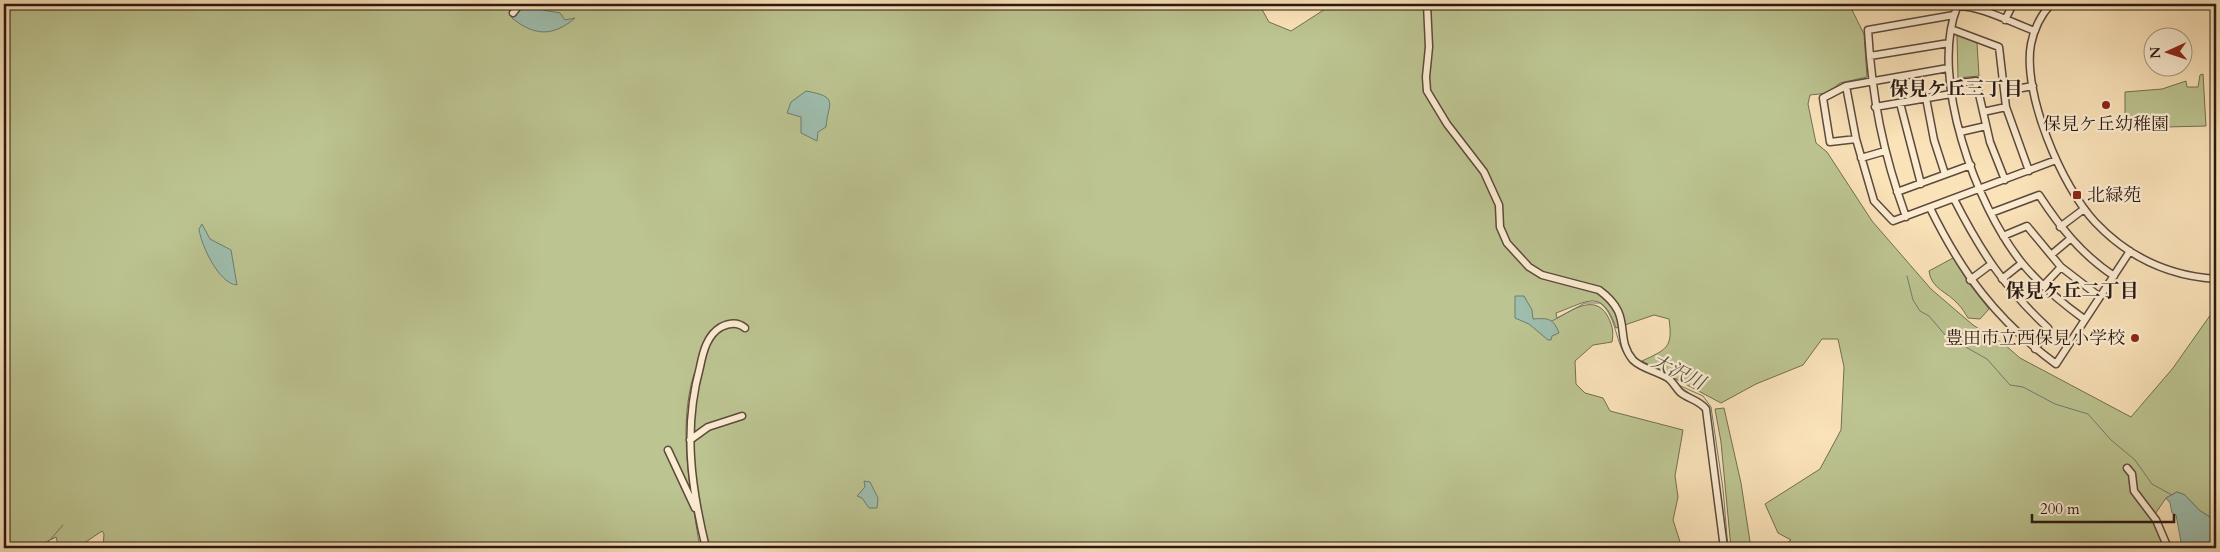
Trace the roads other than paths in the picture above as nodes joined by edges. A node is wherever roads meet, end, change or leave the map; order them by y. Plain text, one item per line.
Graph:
1 (520, 4) edge
2 (1427, 4) edge
3 (2013, 4) edge
4 (2051, 4) edge
5 (1980, 7) edge
6 (513, 14) dead end
7 (1954, 16) junction
8 (2005, 20) junction
9 (1951, 30) junction
10 (2034, 31) junction
11 (1949, 43) junction
12 (1870, 56) junction
13 (1948, 68) junction
14 (1871, 81) junction
15 (1951, 84) junction
16 (1846, 86) junction
17 (2033, 86) junction
18 (2005, 91) junction
19 (1952, 94) junction
20 (1926, 98) junction
21 (1900, 103) junction
22 (1875, 107) junction
23 (2006, 107) junction
24 (1983, 112) junction
25 (1986, 126) junction
26 (1960, 132) junction
27 (1856, 139) junction
28 (1885, 151) junction
29 (1861, 158) junction
30 (2056, 160) junction
31 (1971, 165) junction
32 (2029, 171) junction
33 (1945, 174) junction
34 (2005, 180) junction
35 (1921, 184) junction
36 (1980, 189) junction
37 (1897, 192) junction
38 (1954, 199) junction
39 (1930, 208) junction
40 (2084, 209) junction
41 (1991, 213) junction
42 (1906, 217) junction
43 (2060, 227) junction
44 (2003, 236) junction
45 (2070, 239) junction
46 (2130, 251) junction
47 (2051, 256) junction
48 (2022, 263) junction
49 (1990, 265) junction
50 (2061, 267) junction
51 (2114, 276) junction
52 (2002, 279) junction
53 (2216, 279) edge
54 (1970, 280) junction
55 (2043, 286) junction
56 (2100, 297) junction
57 (2084, 319) junction
58 (745, 328) dead end
59 (2035, 348) junction
60 (742, 416) dead end
61 (690, 440) junction
62 (668, 450) dead end
63 (2127, 468) dead end
64 (698, 516) junction
65 (706, 548) edge
66 (1724, 548) edge
67 (2168, 548) edge

1 - 6 street
2 - 66 street
3 - 8 street
4 - 10 street
5 - 7 street
5 - 8 street
7 - 9 street
7 - 12 street
8 - 10 street
9 - 11 street
9 - 18 street
10 - 17 street
11 - 12 street
11 - 13 street
12 - 14 street
13 - 14 street
13 - 15 street
14 - 16 street
14 - 22 street
15 - 19 street
15 - 24 street
16 - 27 street
16 - 27 street
17 - 18 street
17 - 30 street
18 - 23 street
19 - 20 street
19 - 26 street
20 - 21 street
20 - 33 street
21 - 22 street
21 - 35 street
22 - 28 street
23 - 24 street
23 - 32 street
24 - 25 street
25 - 26 street
25 - 34 street
26 - 31 street
27 - 29 street
28 - 29 street
28 - 37 street
29 - 42 street
30 - 32 street
30 - 40 street
31 - 33 street
31 - 36 street
32 - 34 street
33 - 35 street
34 - 36 street
35 - 37 street
36 - 38 street
36 - 41 street
37 - 42 street
38 - 39 street
38 - 49 street
39 - 42 street
39 - 54 street
40 - 43 street
40 - 46 street
41 - 43 street
41 - 44 street
43 - 45 street
44 - 47 street
44 - 48 street
45 - 47 street
45 - 51 street
46 - 51 street
46 - 53 street
47 - 50 street
48 - 52 street
48 - 55 street
49 - 52 street
49 - 54 street
50 - 55 street
50 - 56 street
51 - 56 street
52 - 59 street
54 - 59 street
55 - 57 street
56 - 57 street
57 - 59 street
58 - 61 street
60 - 61 street
61 - 64 street
62 - 64 street
63 - 67 street
64 - 65 street

